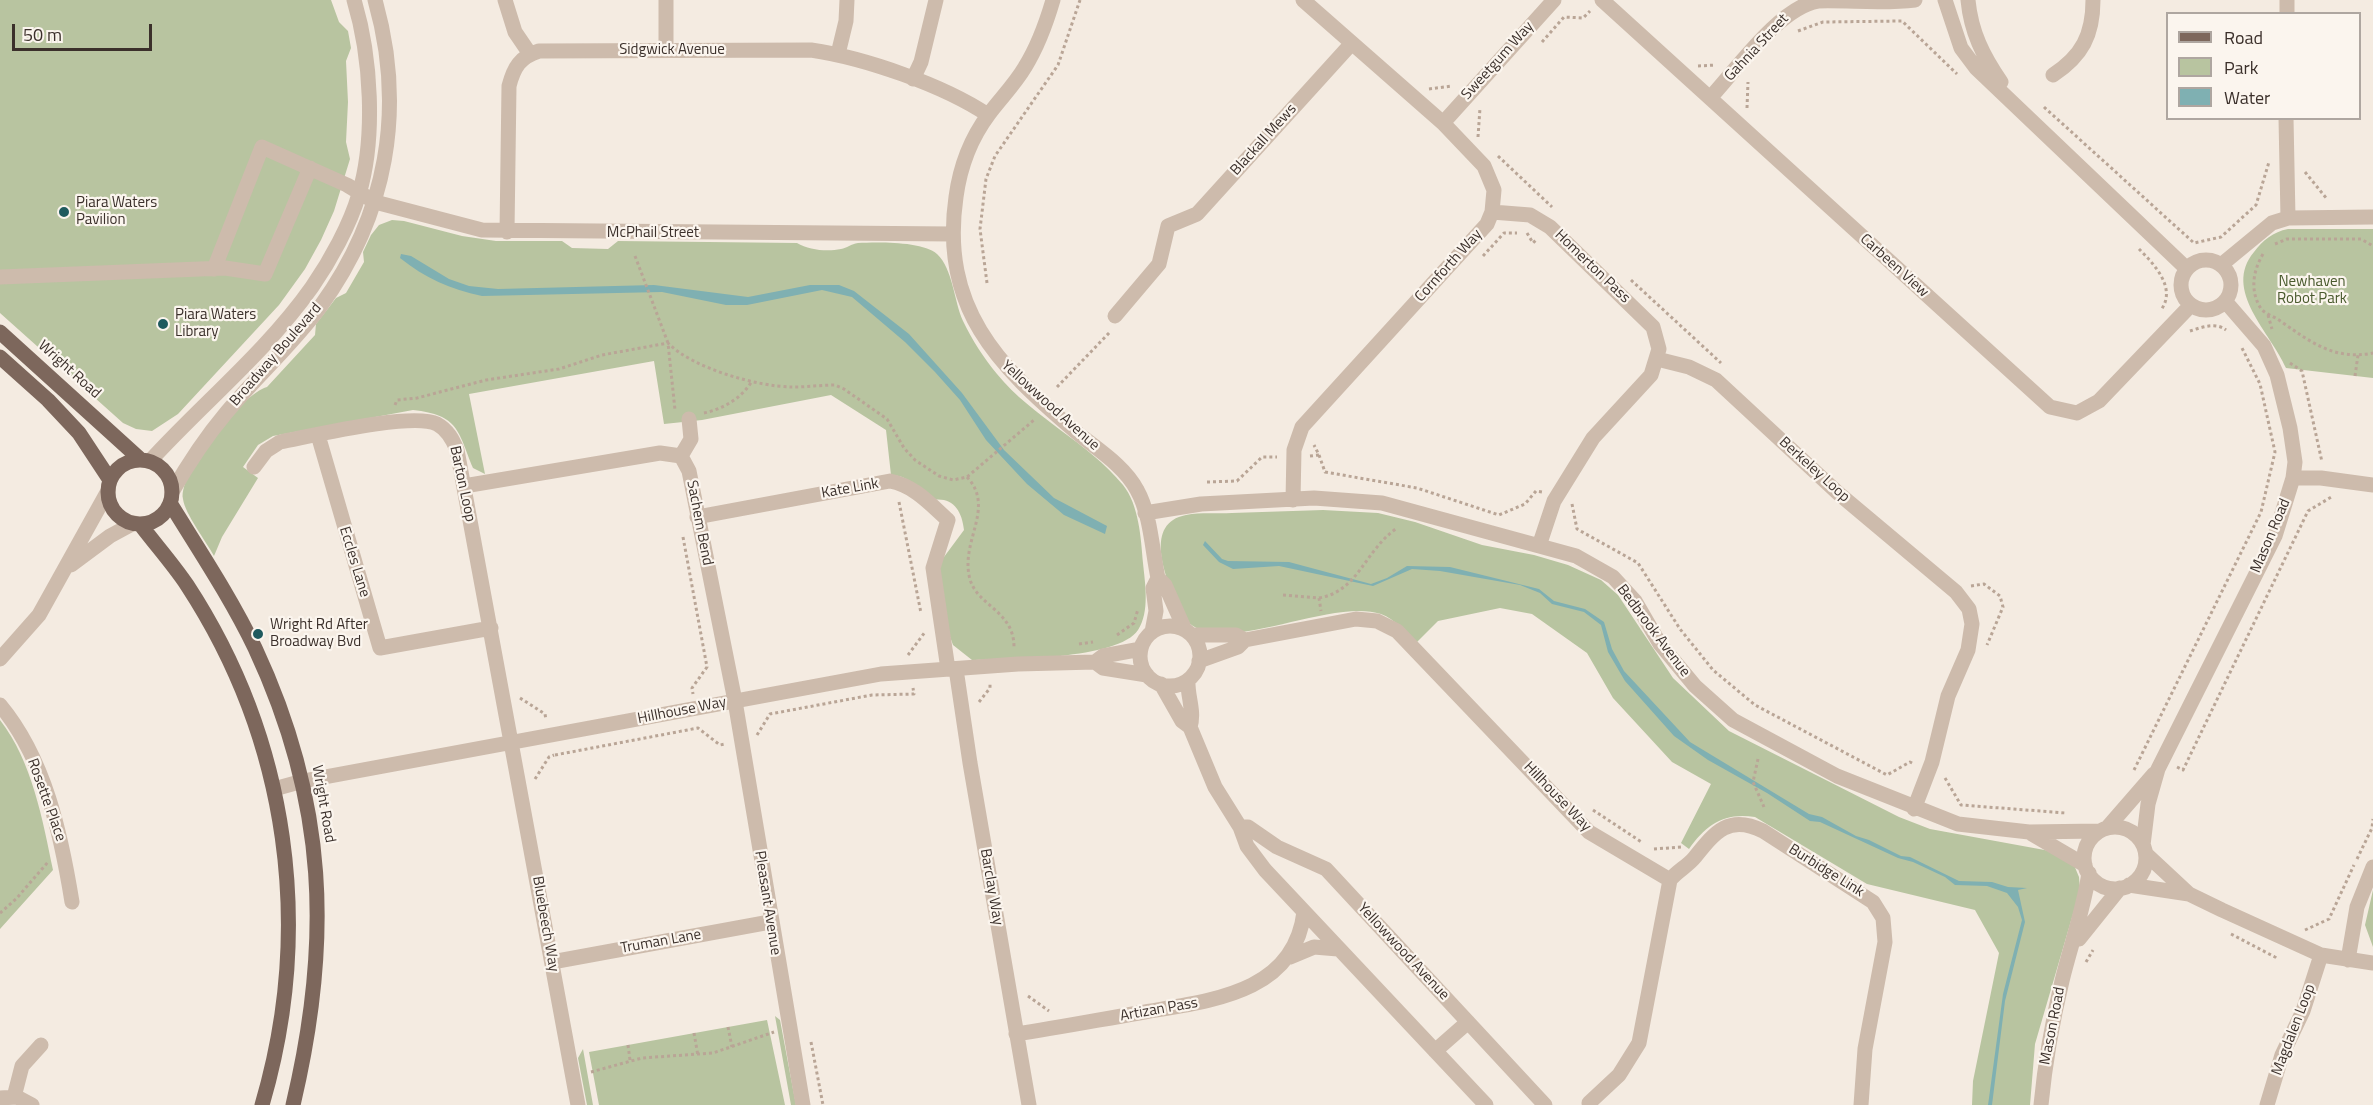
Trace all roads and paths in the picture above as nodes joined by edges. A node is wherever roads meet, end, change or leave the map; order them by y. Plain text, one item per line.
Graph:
1 (354, 0) edge
2 (375, 0) edge
3 (505, 0) edge
4 (666, 0) edge
5 (847, 0) edge
6 (936, 0) edge
7 (1053, 0) edge
8 (1080, 0) edge
9 (1303, 0) edge
10 (1554, 0) edge
11 (1602, 0) edge
12 (1827, 0) edge
13 (1915, 0) edge
14 (1946, 0) edge
15 (1968, 0) edge
16 (2093, 0) edge
17 (1792, 33) dead end
18 (1352, 43) junction
19 (666, 50) junction
20 (530, 54) junction
21 (838, 54) junction
22 (1695, 66) dead end
23 (1733, 73) junction
24 (1754, 75) dead end
25 (2053, 75) dead end
26 (1961, 78) dead end
27 (913, 79) junction
28 (1746, 84) junction
29 (1710, 98) junction
30 (2040, 103) dead end
31 (2016, 104) junction
32 (1747, 113) dead end
33 (988, 115) junction
34 (2286, 120) edge
35 (1443, 123) junction
36 (2285, 145) junction
37 (2305, 165) dead end
38 (310, 168) junction
39 (359, 194) junction
40 (2334, 199) dead end
41 (375, 202) junction
42 (1492, 212) junction
43 (2288, 218) junction
44 (2373, 218) edge
45 (507, 232) junction
46 (952, 234) junction
47 (2373, 246) edge
48 (2139, 249) dead end
49 (635, 256) dead end
50 (2249, 260) dead end
51 (2221, 265) junction
52 (2187, 268) junction
53 (214, 269) junction
54 (2256, 269) junction
55 (1623, 272) dead end
56 (0, 277) edge
57 (987, 283) dead end
58 (2225, 301) junction
59 (2191, 305) junction
60 (2159, 313) dead end
61 (1113, 323) joint
62 (0, 332) edge
63 (2187, 332) dead end
64 (2231, 334) dead end
65 (668, 343) junction
66 (2240, 343) dead end
67 (2373, 353) edge
68 (2358, 355) junction
69 (0, 357) edge
70 (1657, 359) junction
71 (1728, 369) dead end
72 (2355, 376) dead end
73 (752, 380) junction
74 (1057, 387) dead end
75 (394, 412) dead end
76 (688, 417) junction
77 (1034, 420) dead end
78 (318, 435) junction
79 (1319, 455) dead end
80 (681, 456) junction
81 (1294, 457) junction
82 (145, 460) junction
83 (254, 467) dead end
84 (967, 477) junction
85 (2293, 478) junction
86 (897, 482) junction
87 (1207, 482) dead end
88 (2373, 484) edge
89 (109, 486) junction
90 (464, 486) junction
91 (171, 497) junction
92 (1557, 497) junction
93 (1293, 500) junction
94 (1145, 513) junction
95 (697, 517) junction
96 (137, 523) junction
97 (1397, 528) dead end
98 (682, 532) dead end
99 (1539, 546) junction
100 (66, 569) junction
101 (1158, 578) junction
102 (1965, 586) dead end
103 (1318, 598) dead end
104 (1138, 606) dead end
105 (491, 628) junction
106 (1152, 632) junction
107 (1189, 633) junction
108 (1112, 637) dead end
109 (1102, 640) dead end
110 (1245, 640) junction
111 (1077, 645) dead end
112 (1014, 647) junction
113 (1024, 647) dead end
114 (1005, 648) dead end
115 (1986, 648) dead end
116 (1141, 649) junction
117 (0, 659) edge
118 (1199, 661) junction
119 (1095, 662) junction
120 (988, 666) junction
121 (952, 669) junction
122 (911, 672) junction
123 (1147, 675) junction
124 (1188, 680) junction
125 (1161, 684) junction
126 (735, 701) junction
127 (0, 705) edge
128 (695, 708) junction
129 (974, 708) dead end
130 (1190, 727) junction
131 (698, 728) junction
132 (741, 741) junction
133 (512, 742) junction
134 (555, 755) dead end
135 (1758, 759) dead end
136 (1948, 767) dead end
137 (2158, 769) junction
138 (1928, 771) junction
139 (1946, 778) junction
140 (2129, 780) dead end
141 (303, 781) junction
142 (274, 789) junction
143 (1764, 807) dead end
144 (1914, 809) junction
145 (2072, 814) dead end
146 (1240, 827) junction
147 (2103, 830) junction
148 (2030, 832) junction
149 (2144, 849) junction
150 (55, 854) dead end
151 (2373, 867) edge
152 (2087, 869) junction
153 (1670, 880) junction
154 (2124, 887) junction
155 (2189, 894) junction
156 (72, 902) dead end
157 (1304, 912) junction
158 (0, 913) edge
159 (770, 922) junction
160 (1338, 949) junction
161 (2073, 950) junction
162 (2321, 955) junction
163 (1290, 957) junction
164 (2348, 960) junction
165 (552, 962) junction
166 (2373, 963) edge
167 (1026, 985) dead end
168 (1468, 1022) junction
169 (728, 1027) dead end
170 (1057, 1028) junction
171 (774, 1032) dead end
172 (694, 1033) dead end
173 (1016, 1034) junction
174 (810, 1035) dead end
175 (628, 1045) dead end
176 (41, 1046) dead end
177 (732, 1047) junction
178 (1436, 1051) junction
179 (698, 1056) junction
180 (630, 1060) junction
181 (591, 1072) dead end
182 (7, 1098) edge
183 (1478, 1101) edge
184 (1586, 1104) edge
185 (32, 1105) edge
186 (264, 1105) edge
187 (293, 1105) edge
188 (578, 1105) edge
189 (803, 1105) edge
190 (823, 1105) edge
191 (1029, 1105) edge
192 (1545, 1105) edge
193 (1862, 1105) edge
194 (2041, 1105) edge
195 (2267, 1105) edge

1 - 39 street, Broadway Boulevard
2 - 41 street, Broadway Boulevard
3 - 20 street
4 - 19 street
5 - 21 street
6 - 27 street
7 - 33 street, Yellowwood Avenue
8 - 57 path
9 - 18 street
10 - 35 street, Sweetgum Way
11 - 29 street, Carbeen View
12 - 13 street, Gahnia Street
12 - 23 street, Gahnia Street
14 - 31 street
15 - 31 street
16 - 25 street
17 - 26 path
18 - 35 street
18 - 61 street, Blackall Mews
19 - 20 street, Sidgwick Avenue
19 - 21 street, Sidgwick Avenue
20 - 45 street
21 - 27 street, Sidgwick Avenue
22 - 23 path
23 - 28 path
23 - 29 street, Gahnia Street
24 - 28 path
27 - 33 street, Sidgwick Avenue
28 - 32 path
29 - 59 street, Carbeen View
30 - 36 path
31 - 52 street
33 - 46 street, Yellowwood Avenue
34 - 36 street
35 - 42 street
36 - 43 street
37 - 40 path
38 - 39 street, McPhail Street
38 - 53 street
38 - 53 street, McPhail Street
39 - 41 street, McPhail Street
39 - 82 street, Broadway Boulevard
41 - 45 street, McPhail Street
41 - 91 street, Broadway Boulevard
42 - 70 street, Homerton Pass
42 - 81 street, Cornforth Way
43 - 44 street
43 - 51 street
45 - 46 street, McPhail Street
46 - 94 street, Yellowwood Avenue
47 - 54 path
48 - 60 path
49 - 65 path
50 - 54 path
51 - 52 street
51 - 58 street
52 - 59 street
53 - 56 street
54 - 68 path
55 - 71 path
58 - 59 street
58 - 85 street, Mason Road
61 - 74 path
62 - 82 main road, Wright Road
63 - 64 path
65 - 73 path
65 - 75 path
65 - 76 path
66 - 140 path
67 - 68 path
68 - 72 path
69 - 89 main road
70 - 92 street
70 - 138 street, Berkeley Loop
73 - 76 path
73 - 84 path
76 - 80 street
77 - 84 path
78 - 83 street, Barton Loop
78 - 90 street, Barton Loop
78 - 105 street, Eccles Lane
79 - 92 path
80 - 90 street
80 - 95 street, Sachem Bend
81 - 87 path
81 - 93 street, Cornforth Way
82 - 89 main road
82 - 91 main road
84 - 112 path
85 - 88 street
85 - 137 street, Mason Road
86 - 95 street, Kate Link
86 - 121 street, Kate Link
86 - 122 path
89 - 96 main road
89 - 100 street
90 - 105 street, Barton Loop
91 - 96 main road
91 - 141 main road, Wright Road
92 - 99 street
92 - 138 path
93 - 94 street, Bedbrook Avenue
93 - 99 street, Bedbrook Avenue
94 - 101 street, Yellowwood Avenue
95 - 126 street, Sachem Bend
96 - 100 street
96 - 142 main road
97 - 103 path
98 - 128 path
99 - 144 street, Bedbrook Avenue
100 - 117 street
101 - 106 street, Yellowwood Avenue
101 - 107 street, Yellowwood Avenue
102 - 115 path
104 - 108 path
105 - 133 street, Barton Loop
106 - 107 street
106 - 116 street
107 - 110 street, Hillhouse Way
107 - 118 street
109 - 111 path
110 - 118 street, Hillhouse Way
110 - 153 street, Hillhouse Way
112 - 113 path
112 - 114 path
116 - 119 street, Hillhouse Way
116 - 123 street
118 - 124 street
119 - 120 street, Hillhouse Way
119 - 123 street, Hillhouse Way
120 - 121 street, Hillhouse Way
120 - 129 path
121 - 122 street, Hillhouse Way
121 - 173 street, Barclay Way
122 - 126 street, Hillhouse Way
122 - 132 path
123 - 125 street
124 - 125 street
124 - 130 street
125 - 130 street
126 - 128 street, Hillhouse Way
126 - 132 street, Pleasant Avenue
127 - 156 street, Rosette Place
128 - 131 path
128 - 133 street, Hillhouse Way
130 - 146 street
131 - 132 path
131 - 134 path
132 - 159 street, Pleasant Avenue
133 - 141 street, Hillhouse Way
133 - 165 street, Bluebeech Way
135 - 143 path
136 - 139 path
137 - 147 street, Mason Road
137 - 149 street, Mason Road
138 - 139 path
138 - 144 street, Berkeley Loop
139 - 145 path
141 - 142 street, Hillhouse Way
141 - 187 main road, Wright Road
142 - 186 main road
144 - 148 street, Bedbrook Avenue
146 - 157 street
146 - 168 street, Yellowwood Avenue
147 - 148 street, Bedbrook Avenue
147 - 149 street
147 - 152 street
148 - 152 street, Bedbrook Avenue
149 - 154 street
149 - 155 street
150 - 158 path
151 - 164 street
152 - 154 street
152 - 161 street, Mason Road
153 - 184 street
153 - 193 street, Burbidge Link
154 - 155 street
154 - 161 street, Mason Road
155 - 162 street
157 - 160 street
157 - 163 street, Artizan Pass
159 - 165 street, Truman Lane
159 - 189 street, Pleasant Avenue
160 - 163 street, Artizan Pass
160 - 178 street
161 - 194 street, Mason Road
162 - 164 street
162 - 195 street, Magdalen Loop
163 - 170 street, Artizan Pass
164 - 166 street
165 - 188 street, Bluebeech Way
167 - 170 path
168 - 178 street
168 - 192 street, Yellowwood Avenue
169 - 177 path
170 - 173 street, Artizan Pass
171 - 177 path
172 - 179 path
173 - 191 street, Barclay Way
174 - 190 path
175 - 180 path
176 - 182 street
177 - 179 path
178 - 183 street
179 - 180 path
180 - 181 path
182 - 185 street

